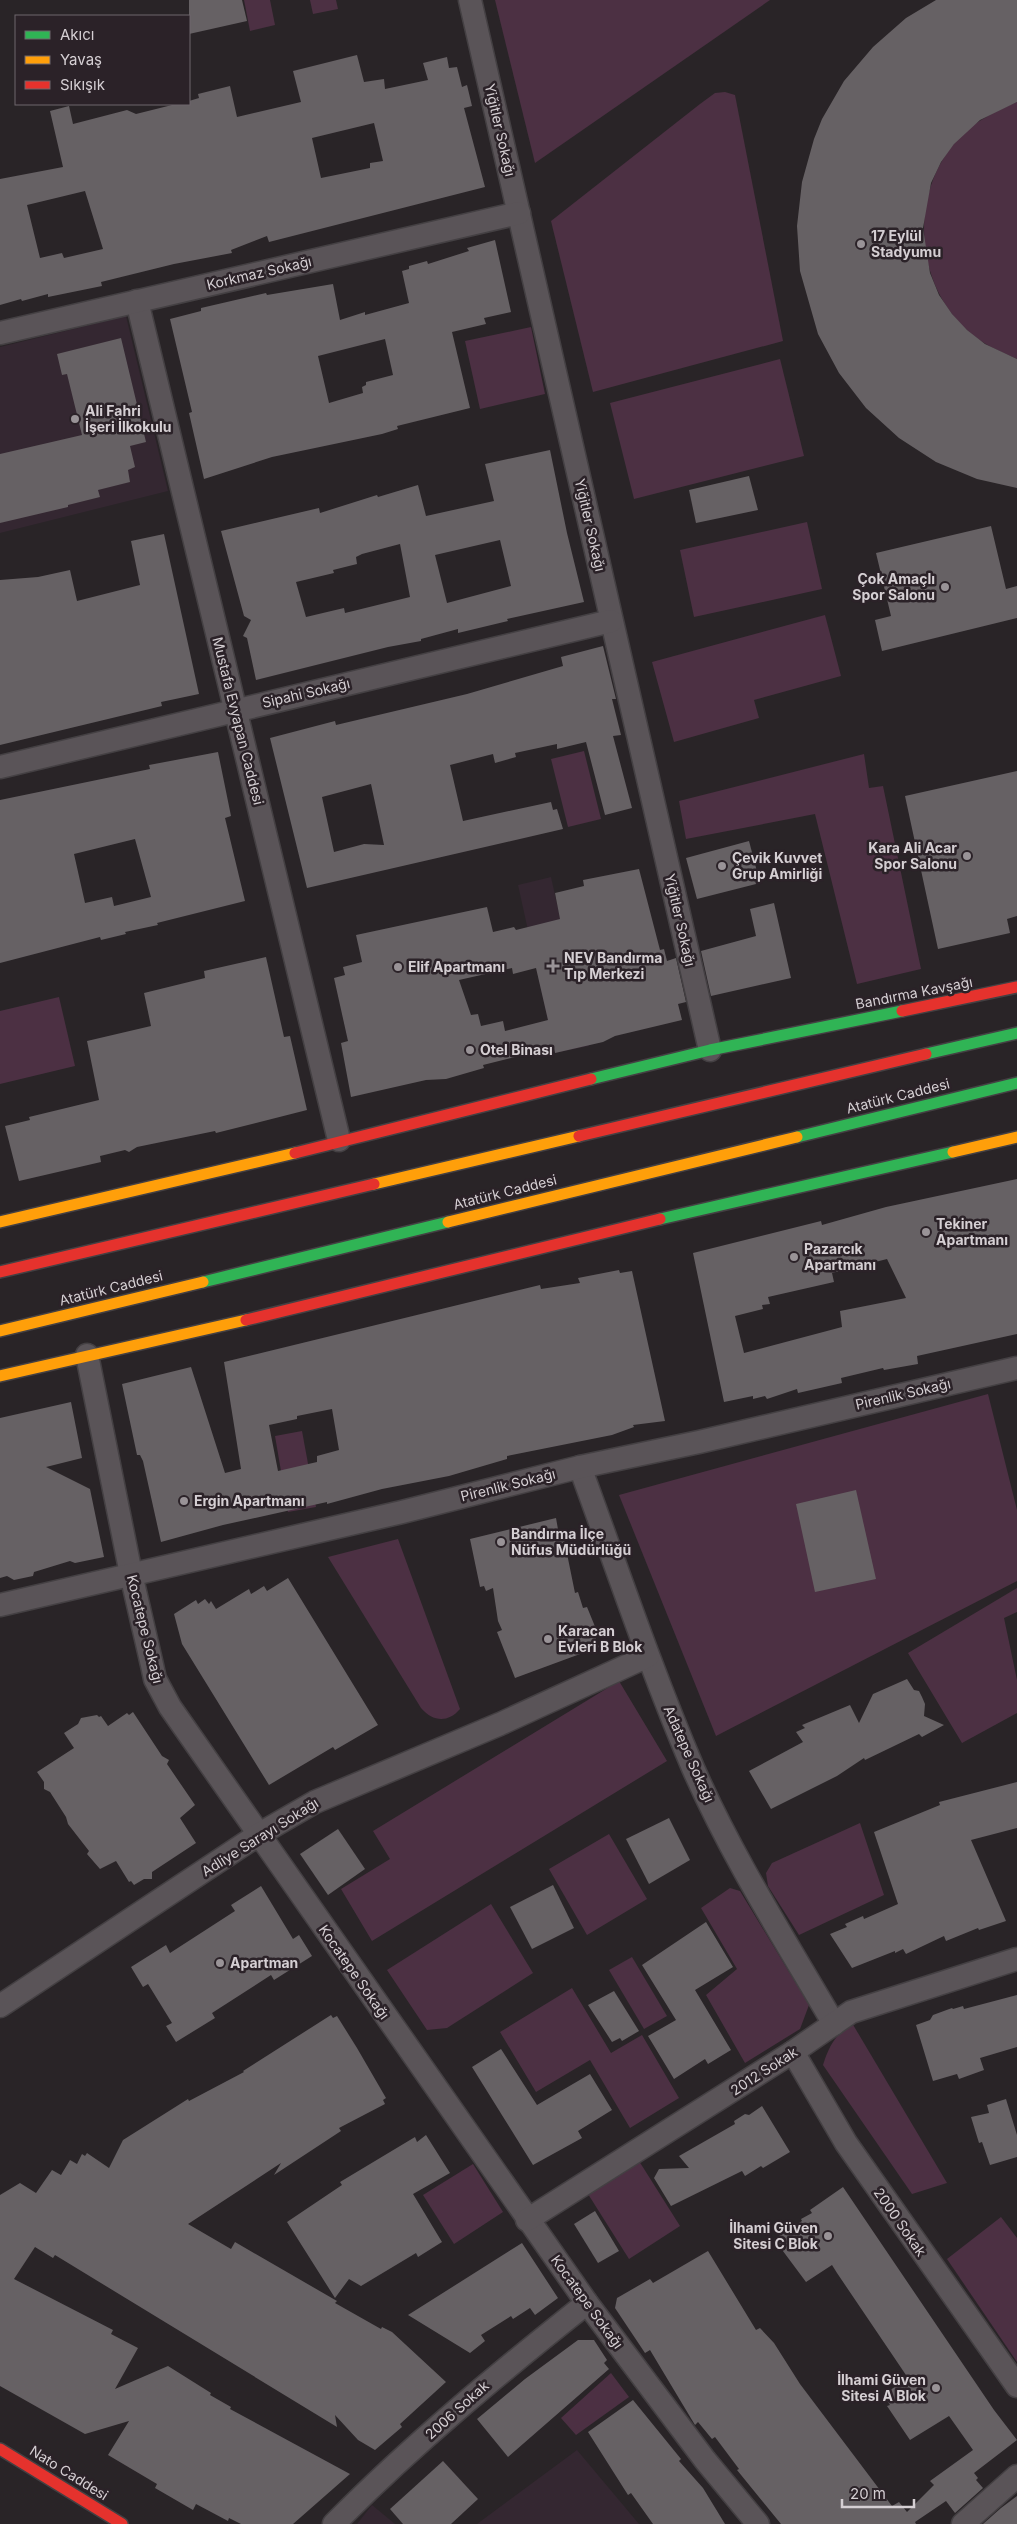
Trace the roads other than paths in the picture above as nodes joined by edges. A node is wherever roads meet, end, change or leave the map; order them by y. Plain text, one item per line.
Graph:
1 (470, 0) edge
2 (518, 213) junction
3 (137, 302) junction
4 (0, 333) edge
5 (611, 621) junction
6 (235, 710) junction
7 (0, 767) edge
8 (1017, 987) edge
9 (1017, 1033) edge
10 (710, 1050) junction
11 (1017, 1083) edge
12 (1017, 1137) edge
13 (339, 1140) junction
14 (0, 1222) edge
15 (0, 1272) edge
16 (0, 1331) edge
17 (87, 1355) junction
18 (1017, 1368) edge
19 (0, 1376) edge
20 (580, 1467) junction
21 (131, 1574) junction
22 (0, 1605) edge
23 (648, 1656) junction
24 (258, 1835) junction
25 (1017, 1959) edge
26 (0, 2006) edge
27 (834, 2024) junction
28 (793, 2052) junction
29 (527, 2220) junction
30 (587, 2303) junction
31 (1017, 2386) edge
32 (0, 2449) edge
33 (1017, 2476) edge
34 (122, 2524) edge
35 (334, 2524) edge
36 (758, 2524) edge
37 (963, 2524) edge

1 - 2 street, Yiğitler Sokağı
2 - 3 street, Korkmaz Sokağı
2 - 5 street, Yiğitler Sokağı
3 - 4 street, Korkmaz Sokağı
3 - 6 street, Mustafa Evyapan Caddesi
5 - 6 street, Sipahi Sokağı
5 - 10 street, Yiğitler Sokağı
6 - 7 street, Sipahi Sokağı
6 - 13 street, Mustafa Evyapan Caddesi
8 - 10 main road, Bandırma Kavşağı
9 - 15 main road
10 - 13 main road
11 - 16 main road, Atatürk Caddesi
12 - 17 main road
13 - 14 main road
17 - 19 main road
17 - 21 street, Kocatepe Sokağı
18 - 20 street, Pirenlik Sokağı
20 - 21 street, Pirenlik Sokağı
20 - 23 street, Adatepe Sokağı
21 - 22 street, Pirenlik Sokağı
21 - 24 street, Kocatepe Sokağı
23 - 24 street, Adliye Sarayı Sokağı
23 - 27 street, Adatepe Sokağı
24 - 26 street, Adliye Sarayı Sokağı
24 - 29 street, Kocatepe Sokağı
25 - 27 street, 2012 Sokak
27 - 28 street, 2012 Sokak
28 - 29 street, 2012 Sokak
28 - 31 street, 2000 Sokak
29 - 30 street, Kocatepe Sokağı
30 - 35 street, 2006 Sokak
30 - 36 street, Kocatepe Sokağı
32 - 34 main road, Nato Caddesi
33 - 37 street

